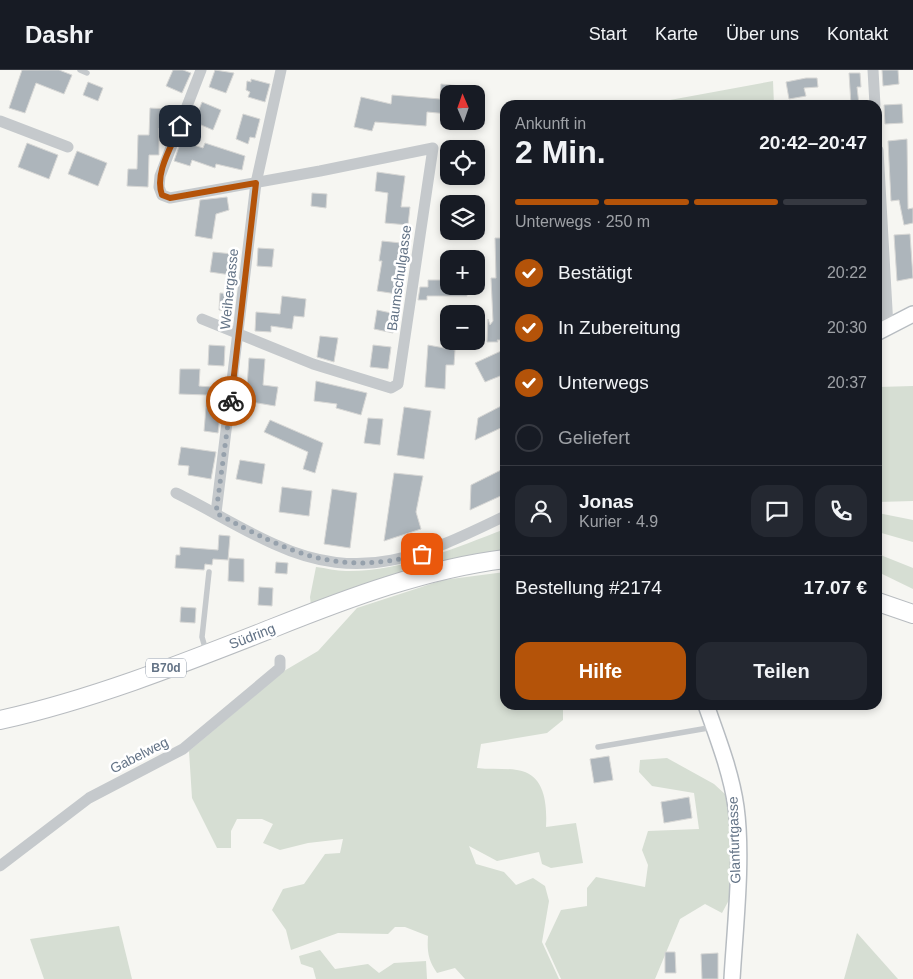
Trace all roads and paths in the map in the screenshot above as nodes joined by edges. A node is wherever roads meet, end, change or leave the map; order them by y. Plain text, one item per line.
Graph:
1 (80, 70) edge
2 (201, 70) edge
3 (281, 70) edge
4 (872, 70) edge
5 (86, 73) dead end
6 (875, 100) edge
7 (0, 121) edge
8 (68, 147) dead end
9 (256, 183) junction
10 (882, 293) edge
11 (913, 314) edge
12 (202, 320) dead end
13 (883, 329) edge
14 (239, 336) junction
15 (176, 493) dead end
16 (216, 513) junction
17 (500, 518) edge
18 (500, 559) edge
19 (209, 572) dead end
20 (882, 603) edge
21 (913, 614) edge
22 (206, 653) junction
23 (280, 660) dead end
24 (708, 710) edge
25 (0, 720) edge
26 (714, 727) junction
27 (598, 748) dead end
28 (0, 866) edge
29 (732, 979) edge

1 - 5 lane
2 - 9 street
3 - 9 street, Weihergasse
4 - 6 street
7 - 8 street
9 - 14 street, Weihergasse
9 - 14 street, Baumschulgasse
10 - 13 street
11 - 13 street
12 - 14 street, Baumschulgasse
14 - 16 street, Weihergasse
15 - 16 street
16 - 17 street
18 - 22 main road, Südring / B70d
19 - 22 lane
20 - 21 main road
22 - 25 main road, Südring / B70d
23 - 28 street, Gabelweg
24 - 26 street, Glanfurtgasse
26 - 27 lane
26 - 29 street, Glanfurtgasse

